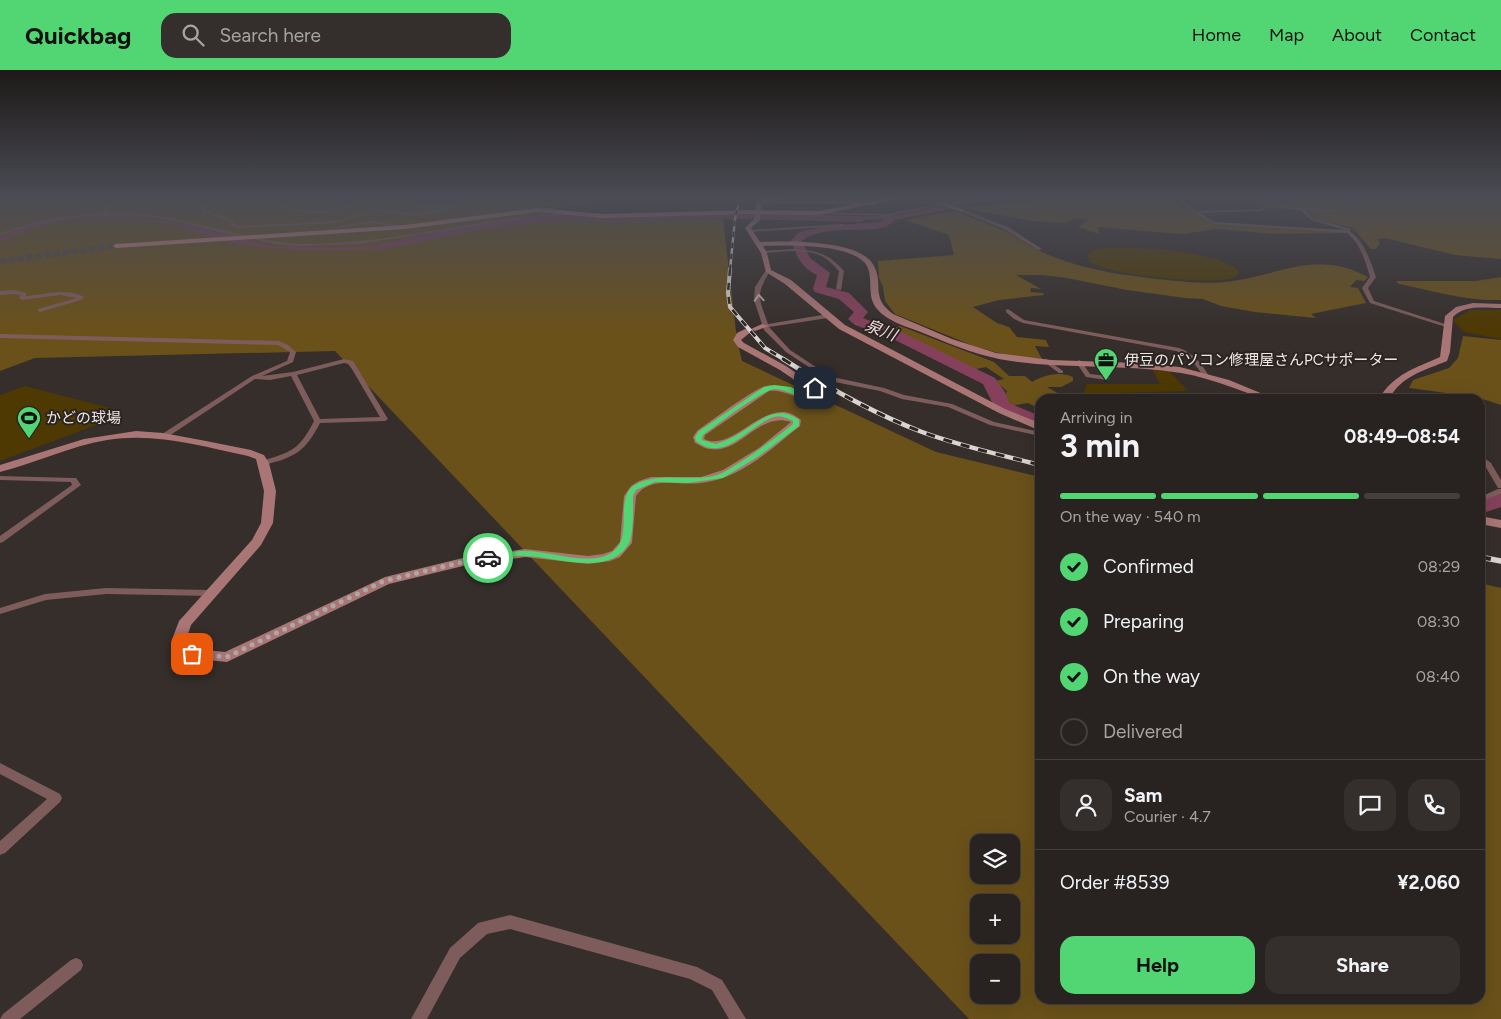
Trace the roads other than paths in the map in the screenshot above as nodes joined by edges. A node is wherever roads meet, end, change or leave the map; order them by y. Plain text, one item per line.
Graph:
1 (162, 242) edge
2 (274, 242) edge
3 (364, 242) edge
4 (789, 242) edge
5 (795, 242) edge
6 (1029, 242) edge
7 (1360, 242) edge
8 (758, 244) joint
9 (116, 246) tunnel mouth
10 (805, 247) junction
11 (1040, 249) dead end
12 (763, 252) junction
13 (768, 271) junction
14 (839, 290) dead end
15 (0, 293) edge
16 (1501, 306) edge
17 (40, 310) dead end
18 (1008, 311) dead end
19 (828, 316) junction
20 (765, 326) junction
21 (1448, 326) junction
22 (0, 336) edge
23 (1046, 361) junction
24 (1079, 362) junction
25 (1061, 372) dead end
26 (292, 374) junction
27 (1206, 376) junction
28 (254, 377) junction
29 (1107, 378) dead end
30 (1256, 394) edge
31 (1386, 394) edge
32 (318, 421) junction
33 (1035, 425) edge
34 (1035, 433) edge
35 (164, 436) junction
36 (1485, 461) edge
37 (264, 463) junction
38 (0, 469) edge
39 (0, 478) edge
40 (1501, 486) edge
41 (1501, 491) edge
42 (1485, 498) edge
43 (1485, 521) edge
44 (1501, 524) edge
45 (0, 540) edge
46 (210, 593) junction
47 (0, 611) edge
48 (0, 768) edge
49 (0, 849) edge
50 (76, 965) dead end
51 (8, 1019) edge
52 (419, 1019) edge
53 (738, 1019) edge

1 - 9 main road
2 - 3 street
4 - 8 street
5 - 10 street
6 - 11 street
7 - 21 street
8 - 12 street
10 - 12 street
10 - 14 street
10 - 23 street
12 - 13 street
13 - 19 street
20 -> 13 street
15 - 17 street
16 - 21 street
18 - 27 street
19 - 20 street
19 - 33 street
20 - 34 street
20 - 46 street
21 - 31 street
22 - 28 street
23 - 24 street
23 - 25 street
24 - 27 street
24 - 29 street
26 - 28 street
26 - 32 street
26 - 32 street
27 - 30 street
28 - 35 street
32 - 37 street
35 - 37 street
35 - 38 street
36 - 40 street
37 - 46 street
39 - 45 street
41 - 42 street
43 - 44 street
46 - 47 street
48 - 49 street
50 - 51 street
52 - 53 street

